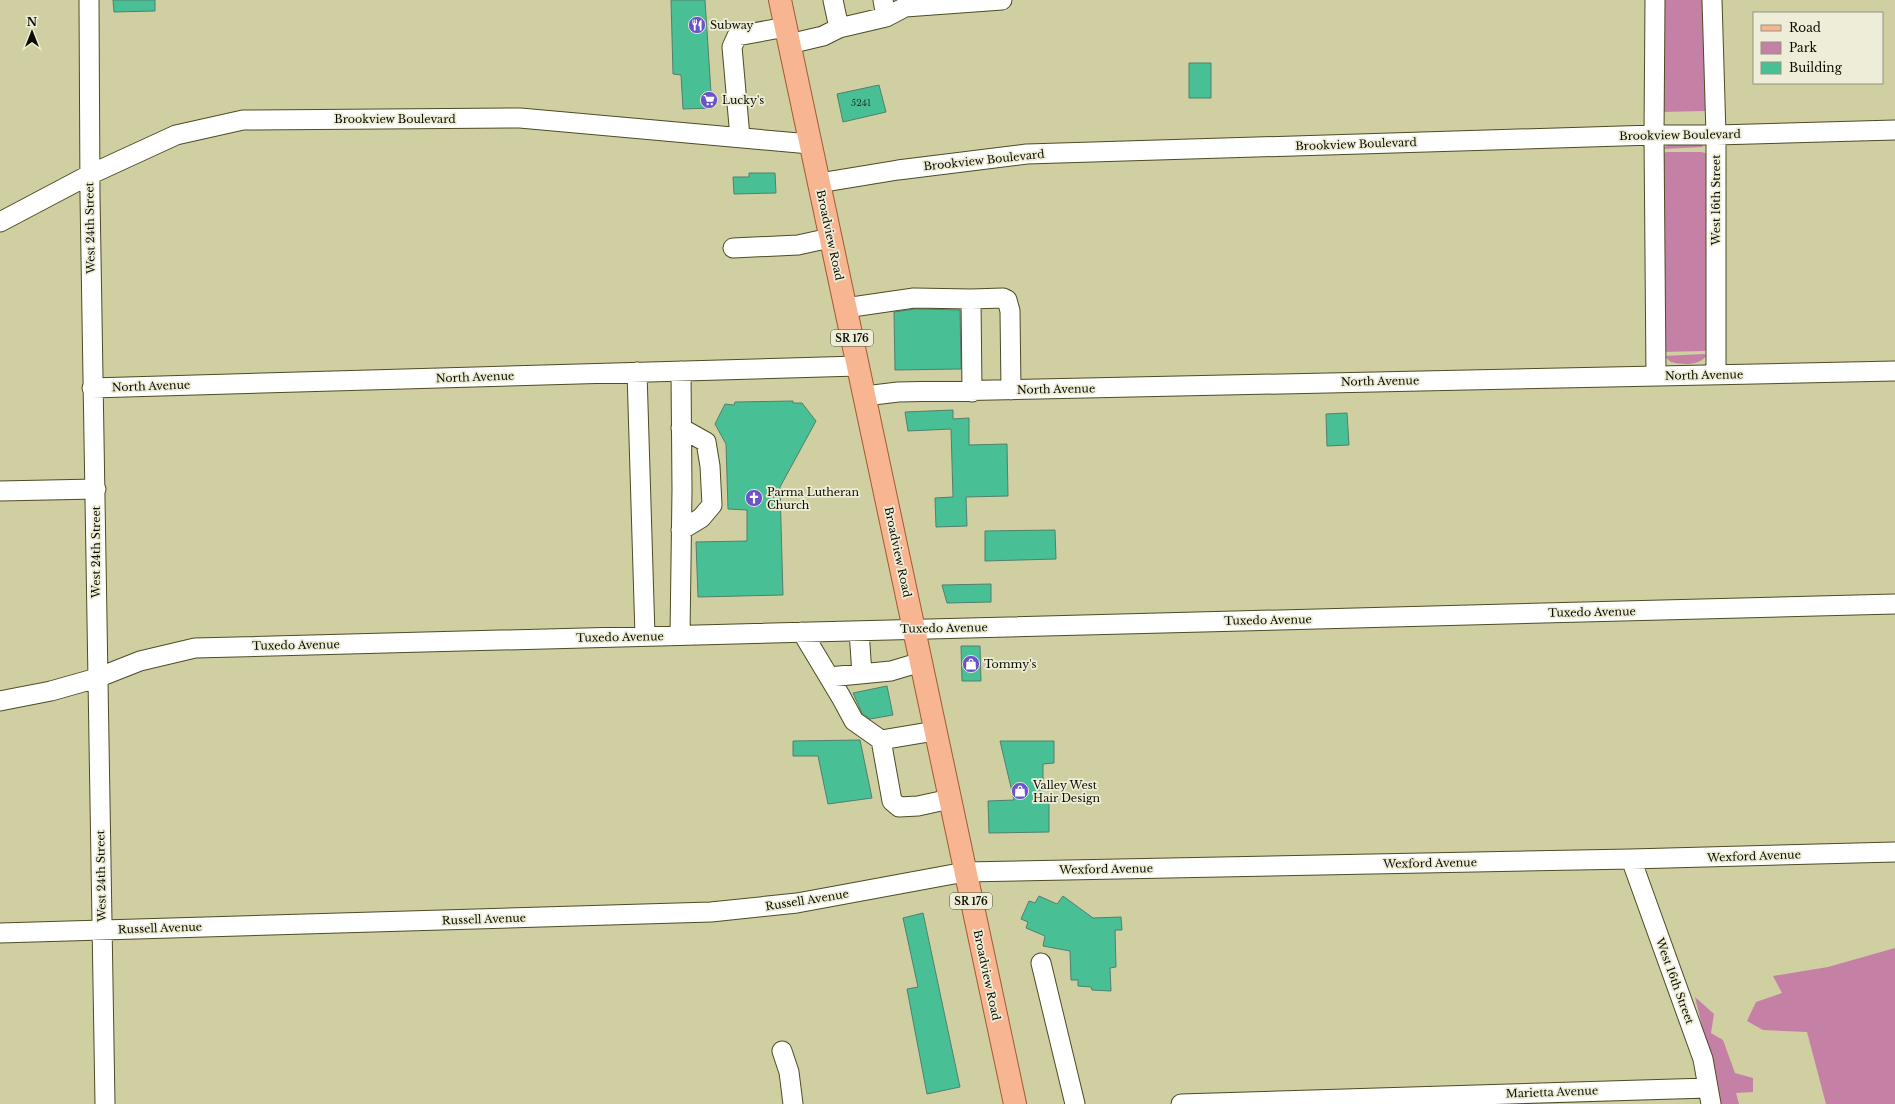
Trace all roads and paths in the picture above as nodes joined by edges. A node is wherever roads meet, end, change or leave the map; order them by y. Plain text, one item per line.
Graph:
1 (89, 0) edge
2 (780, 0) edge
3 (833, 0) edge
4 (1002, 0) edge
5 (1655, 0) edge
6 (1712, 0) edge
7 (935, 3) edge
8 (885, 8) edge
9 (839, 28) junction
10 (788, 35) junction
11 (1895, 130) edge
12 (1654, 135) junction
13 (1716, 135) junction
14 (740, 138) junction
15 (810, 144) junction
16 (89, 175) junction
17 (819, 183) junction
18 (0, 222) edge
19 (830, 238) junction
20 (733, 248) dead end
21 (971, 299) junction
22 (845, 308) junction
23 (858, 366) junction
24 (681, 371) junction
25 (1895, 371) edge
26 (637, 372) junction
27 (1656, 375) junction
28 (1716, 375) junction
29 (92, 388) junction
30 (1011, 390) junction
31 (972, 392) junction
32 (864, 396) junction
33 (681, 428) junction
34 (96, 489) junction
35 (0, 491) edge
36 (681, 530) junction
37 (1895, 604) edge
38 (915, 629) junction
39 (859, 631) junction
40 (802, 632) junction
41 (680, 635) junction
42 (645, 636) junction
43 (921, 662) junction
44 (862, 674) junction
45 (829, 677) junction
46 (97, 678) junction
47 (0, 701) edge
48 (935, 731) junction
49 (881, 740) junction
50 (950, 800) junction
51 (1895, 852) edge
52 (1630, 859) junction
53 (965, 872) junction
54 (102, 930) junction
55 (0, 932) edge
56 (1041, 963) dead end
57 (782, 1051) dead end
58 (1710, 1096) edge
59 (105, 1104) edge
60 (793, 1104) edge
61 (1015, 1104) edge
62 (1075, 1104) edge
63 (1181, 1104) edge

1 - 16 street, West 24th Street
2 - 10 main road, Broadview Road / SR 176
3 - 9 street
4 - 7 street
5 - 12 street
6 - 13 street, West 16th Street
7 - 8 street
8 - 9 street
9 - 10 street
10 - 14 street
10 - 15 main road, Broadview Road / SR 176
11 - 13 street, Brookview Boulevard
12 - 13 street, Brookview Boulevard
12 - 17 street, Brookview Boulevard
12 - 27 street
13 - 28 street, West 16th Street
14 - 15 street, Brookview Boulevard
14 - 16 street, Brookview Boulevard
15 - 17 main road, Broadview Road / SR 176
16 - 18 street, Brookview Boulevard
16 - 29 street, West 24th Street
17 - 19 main road, Broadview Road / SR 176
19 - 20 street
19 - 22 main road, Broadview Road / SR 176
21 - 22 street
21 - 30 street
21 - 31 street
22 - 23 main road, Broadview Road / SR 176
23 - 24 street, North Avenue
23 - 32 main road, Broadview Road / SR 176
24 - 26 street, North Avenue
24 - 33 street
25 - 28 street, North Avenue
26 - 29 street, North Avenue
26 - 42 street
27 - 28 street, North Avenue
27 - 30 street, North Avenue
29 - 34 street, West 24th Street
30 - 31 street, North Avenue
31 - 32 street, North Avenue
32 - 38 main road, Broadview Road / SR 176
33 - 36 street
33 - 36 street
34 - 35 street
34 - 46 street, West 24th Street
36 - 41 street
37 - 38 street, Tuxedo Avenue
38 - 39 street, Tuxedo Avenue
38 - 43 main road, Broadview Road / SR 176
39 - 40 street, Tuxedo Avenue
39 - 44 street
40 - 41 street, Tuxedo Avenue
40 - 45 street
41 - 42 street, Tuxedo Avenue
42 - 46 street, Tuxedo Avenue
43 - 44 street
43 - 48 main road, Broadview Road / SR 176
44 - 45 street
45 - 49 street
46 - 47 street, Tuxedo Avenue
46 - 54 street, West 24th Street
48 - 49 street
48 - 50 main road, Broadview Road / SR 176
49 - 50 street
50 - 53 main road, Broadview Road / SR 176
51 - 52 street, Wexford Avenue
52 - 53 street, Wexford Avenue
52 - 58 street, West 16th Street
53 - 54 street, Russell Avenue
53 - 61 main road, Broadview Road / SR 176
54 - 55 street, Russell Avenue
54 - 59 street, West 24th Street
56 - 62 street
57 - 60 street
58 - 63 street, Marietta Avenue

